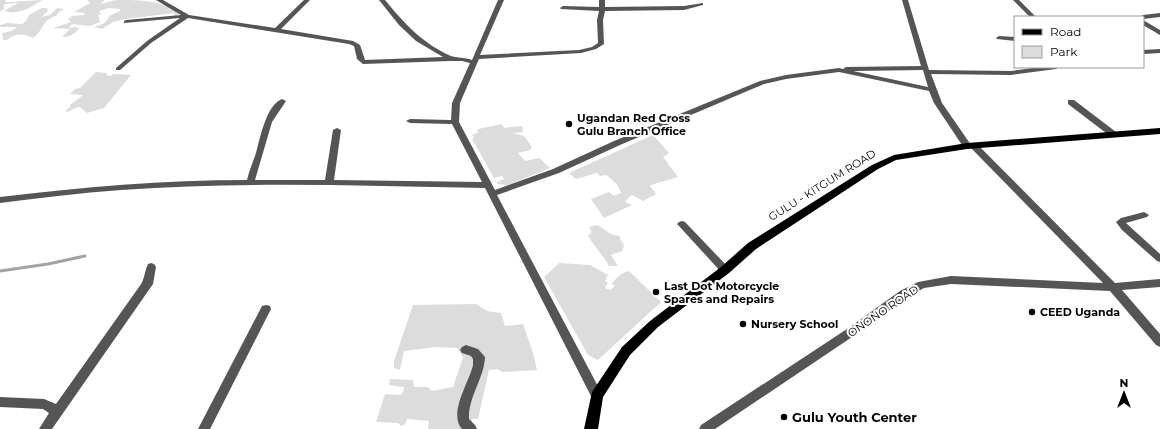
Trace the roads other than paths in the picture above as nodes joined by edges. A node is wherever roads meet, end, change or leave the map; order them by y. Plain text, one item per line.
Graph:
1 (158, 0) edge
2 (307, 0) edge
3 (382, 0) edge
4 (501, 0) edge
5 (602, 0) edge
6 (905, 0) edge
7 (1016, 0) edge
8 (701, 4) dead end
9 (563, 8) dead end
10 (602, 8) junction
11 (1160, 15) edge
12 (186, 16) junction
13 (1032, 16) edge
14 (1144, 17) edge
15 (126, 22) dead end
16 (1144, 23) edge
17 (275, 31) junction
18 (1160, 33) edge
19 (999, 38) dead end
20 (1014, 40) edge
21 (1160, 51) edge
22 (1144, 52) edge
23 (450, 59) junction
24 (474, 59) junction
25 (1050, 68) edge
26 (118, 69) dead end
27 (838, 70) junction
28 (925, 70) junction
29 (932, 90) junction
30 (282, 101) dead end
31 (1071, 102) dead end
32 (410, 121) dead end
33 (455, 122) junction
34 (337, 130) dead end
35 (1160, 131) edge
36 (1113, 134) junction
37 (970, 146) junction
38 (250, 183) junction
39 (329, 183) junction
40 (487, 185) junction
41 (492, 194) junction
42 (0, 200) edge
43 (1144, 215) dead end
44 (682, 224) dead end
45 (1160, 259) edge
46 (151, 267) dead end
47 (725, 270) junction
48 (1160, 284) edge
49 (1113, 287) junction
50 (266, 309) dead end
51 (1160, 342) edge
52 (466, 350) dead end
53 (597, 396) junction
54 (0, 402) edge
55 (58, 411) junction
56 (45, 429) edge
57 (204, 429) edge
58 (471, 429) edge
59 (591, 429) edge
60 (705, 429) edge

1 - 12 street
2 - 17 street
3 - 23 street
4 - 24 street
5 - 10 street
6 - 28 street
7 - 13 street
8 - 10 street
9 - 10 street
10 - 24 street
11 - 14 street
12 - 15 street
12 - 17 street
12 - 26 street
16 - 18 street
17 - 23 street
19 - 20 street
21 - 22 street
23 - 24 street
24 - 33 street
25 - 28 street
27 - 28 street
27 - 29 street
27 - 41 street
28 - 29 street
29 - 37 street
30 - 38 street
31 - 36 street
32 - 33 street
33 - 40 street
34 - 39 street
35 - 36 main road, GULU - KITGUM ROAD
36 - 37 main road, GULU - KITGUM ROAD
37 - 47 main road, GULU - KITGUM ROAD
37 - 49 street
38 - 39 street
38 - 42 street
39 - 40 street
40 - 41 street
41 - 53 street
43 - 45 street
44 - 47 street
46 - 55 street
47 - 53 main road, GULU - KITGUM ROAD
48 - 49 street, ONONO ROAD
49 - 51 street
49 - 60 street, ONONO ROAD
50 - 57 street
52 - 58 street
53 - 59 main road, GULU - KITGUM ROAD
54 - 55 street
55 - 56 street

